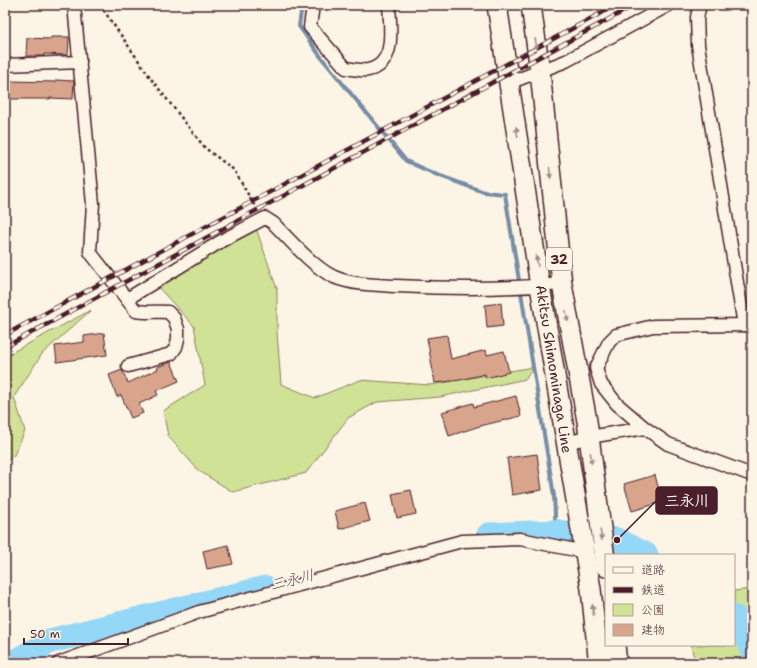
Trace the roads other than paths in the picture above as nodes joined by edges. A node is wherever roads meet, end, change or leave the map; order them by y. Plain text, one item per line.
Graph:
1 (74, 5) edge
2 (313, 5) edge
3 (389, 5) edge
4 (497, 5) edge
5 (531, 5) edge
6 (669, 5) edge
7 (700, 5) edge
8 (80, 62) junction
9 (5, 65) edge
10 (540, 71) junction
11 (509, 83) junction
12 (562, 284) junction
13 (527, 286) junction
14 (127, 299) junction
15 (748, 325) edge
16 (128, 366) dead end
17 (645, 428) junction
18 (588, 437) junction
19 (567, 443) junction
20 (752, 475) edge
21 (585, 552) junction
22 (605, 557) edge
23 (615, 646) edge
24 (59, 663) edge
25 (597, 663) edge
26 (617, 663) edge

1 - 8 street
2 - 3 street
4 - 11 main road, Akitsu Shimominaga Line / 32
5 -> 10 main road, Akitsu Shimominaga Line / 32
6 - 10 street
7 - 15 street
8 - 9 street
8 - 14 street
10 - 11 street
10 -> 12 main road, Akitsu Shimominaga Line / 32
13 -> 11 main road, Akitsu Shimominaga Line / 32
12 - 13 street
12 -> 18 main road, Akitsu Shimominaga Line / 32
13 - 14 street
13 - 19 main road, Akitsu Shimominaga Line / 32
14 - 16 street
15 - 17 street
17 - 18 street
17 - 20 street
18 - 19 street
18 -> 22 main road, Akitsu Shimominaga Line / 32
19 - 21 main road, Akitsu Shimominaga Line / 32
21 - 24 street
25 -> 21 main road, Akitsu Shimominaga Line / 32
23 - 26 main road

